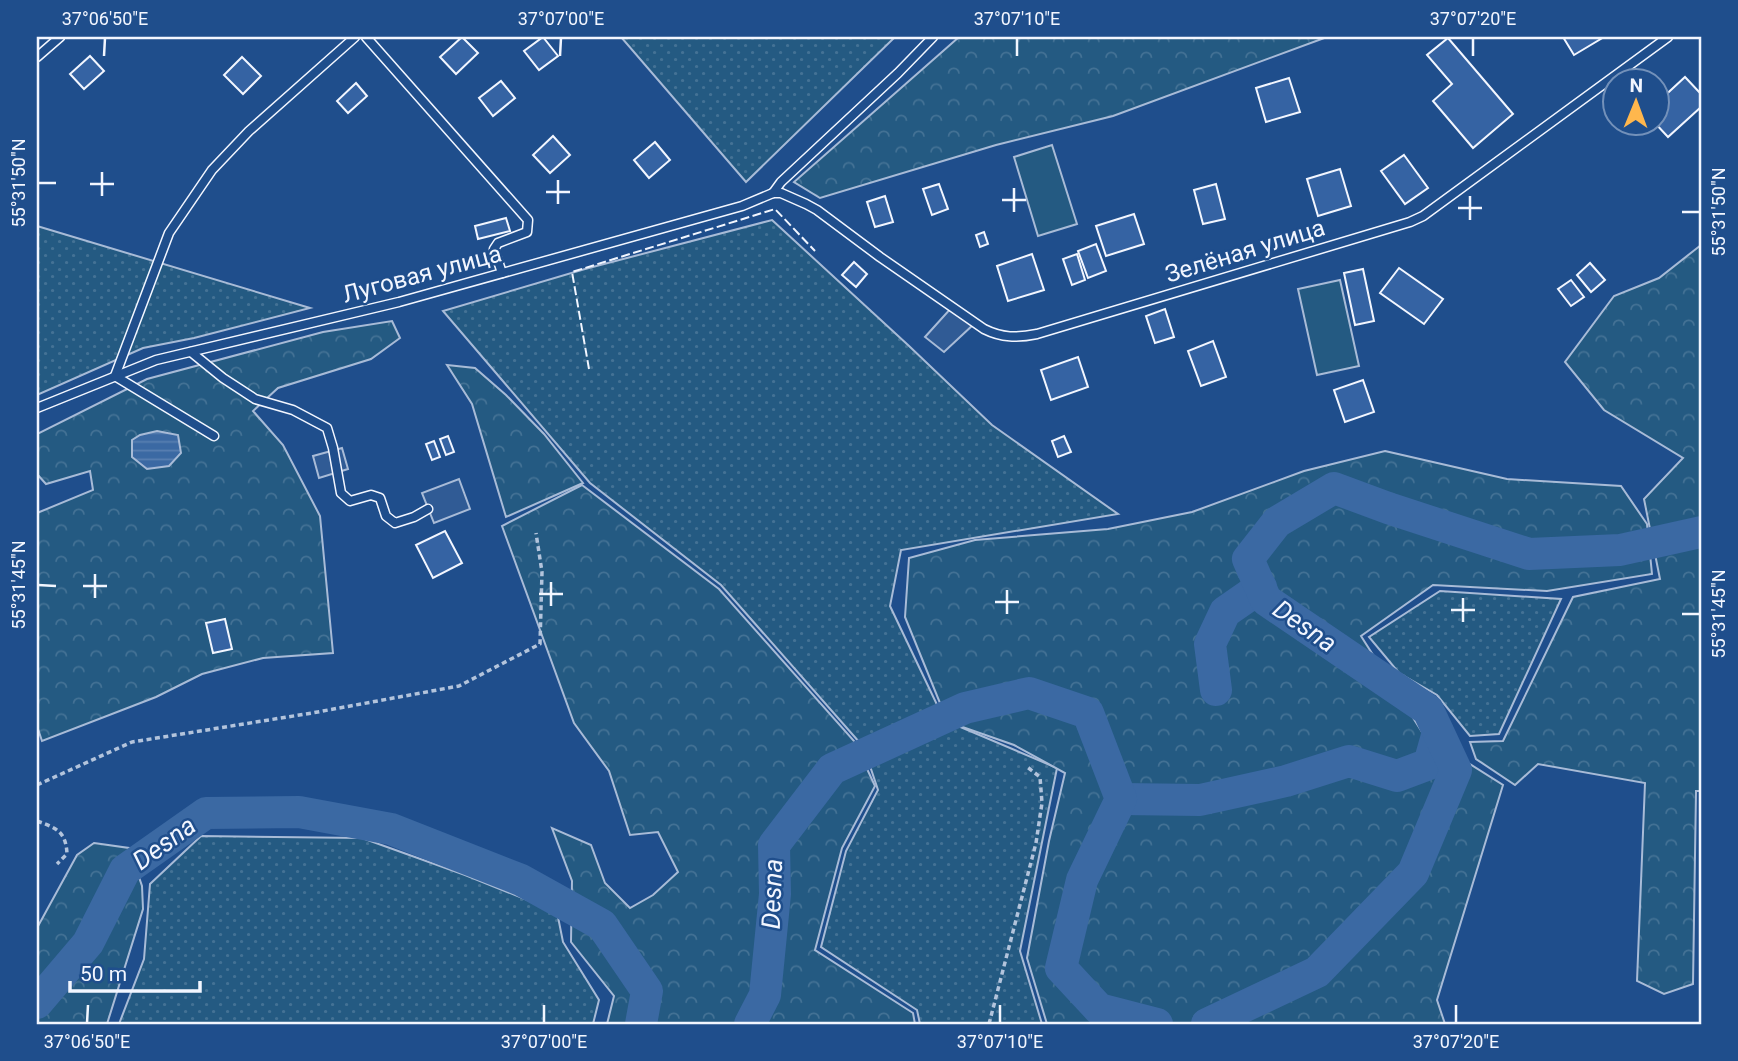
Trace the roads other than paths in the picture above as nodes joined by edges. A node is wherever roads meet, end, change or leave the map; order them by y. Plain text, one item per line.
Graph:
1 (60, 37) edge
2 (355, 37) edge
3 (366, 37) edge
4 (933, 37) edge
5 (1668, 37) edge
6 (37, 57) edge
7 (773, 193) junction
8 (502, 273) junction
9 (191, 352) junction
10 (115, 376) junction
11 (37, 408) edge
12 (214, 436) dead end
13 (428, 509) dead end

1 - 6 lane
2 - 10 lane
3 - 8 lane
4 - 7 lane
5 - 7 lane, Зелёная улица
7 - 8 lane, Луговая улица
8 - 9 lane, Луговая улица
9 - 10 lane, Луговая улица
9 - 13 lane
10 - 11 lane, Луговая улица
10 - 12 lane

